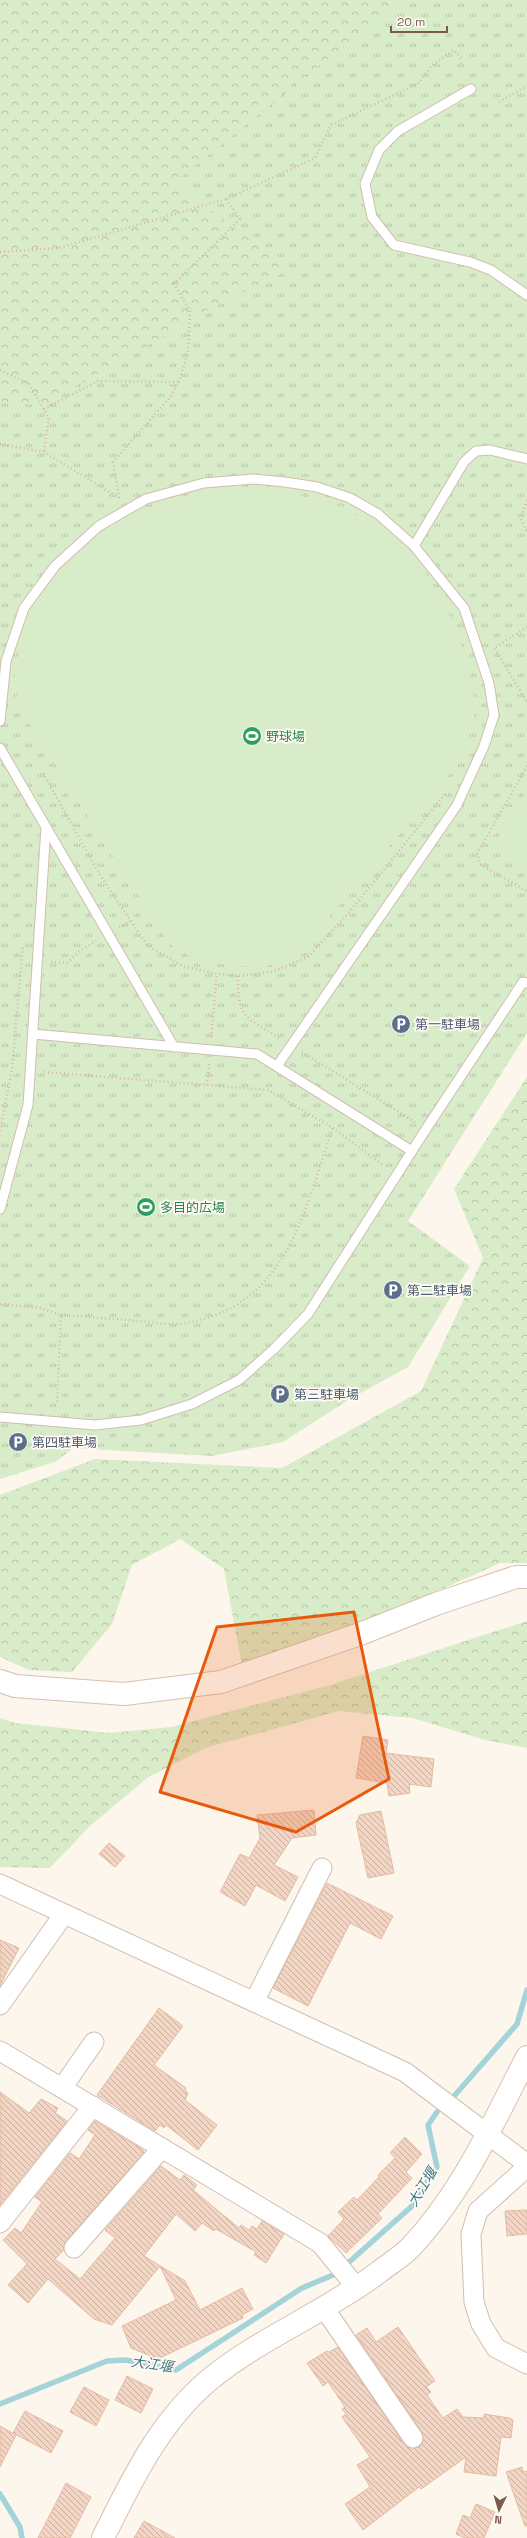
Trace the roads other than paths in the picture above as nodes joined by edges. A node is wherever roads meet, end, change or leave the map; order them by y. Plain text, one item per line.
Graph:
1 (471, 89) dead end
2 (527, 294) edge
3 (527, 459) edge
4 (414, 546) junction
5 (0, 722) edge
6 (0, 748) edge
7 (46, 827) junction
8 (527, 983) edge
9 (33, 1034) junction
10 (174, 1047) junction
11 (277, 1066) junction
12 (412, 1151) junction
13 (0, 1209) edge
14 (0, 1417) edge
15 (527, 1577) edge
16 (0, 1681) edge
17 (322, 1868) dead end
18 (0, 1884) edge
19 (64, 1914) junction
20 (254, 2002) junction
21 (0, 2004) edge
22 (94, 2042) dead end
23 (0, 2051) edge
24 (527, 2057) edge
25 (62, 2088) junction
26 (93, 2106) junction
27 (487, 2133) junction
28 (162, 2148) junction
29 (527, 2165) edge
30 (0, 2223) edge
31 (74, 2248) dead end
32 (356, 2288) junction
33 (324, 2308) junction
34 (527, 2364) edge
35 (413, 2438) dead end
36 (103, 2538) edge

1 - 2 lane
3 - 4 lane
4 - 5 lane
4 - 11 lane
6 - 7 lane
7 - 9 lane
7 - 10 lane
8 - 12 lane
9 - 10 lane
9 - 13 lane
10 - 11 lane
11 - 12 lane
12 - 14 lane
15 - 16 street
17 - 20 street
18 - 19 street
19 - 20 street
19 - 21 street
20 - 27 street
22 - 25 street
23 - 25 street
24 - 27 street
25 - 26 street
26 - 28 street
26 - 30 street
27 - 29 street
27 - 32 street
28 - 31 street
28 - 32 street
29 - 34 street
32 - 33 street
33 - 35 street
33 - 36 street

